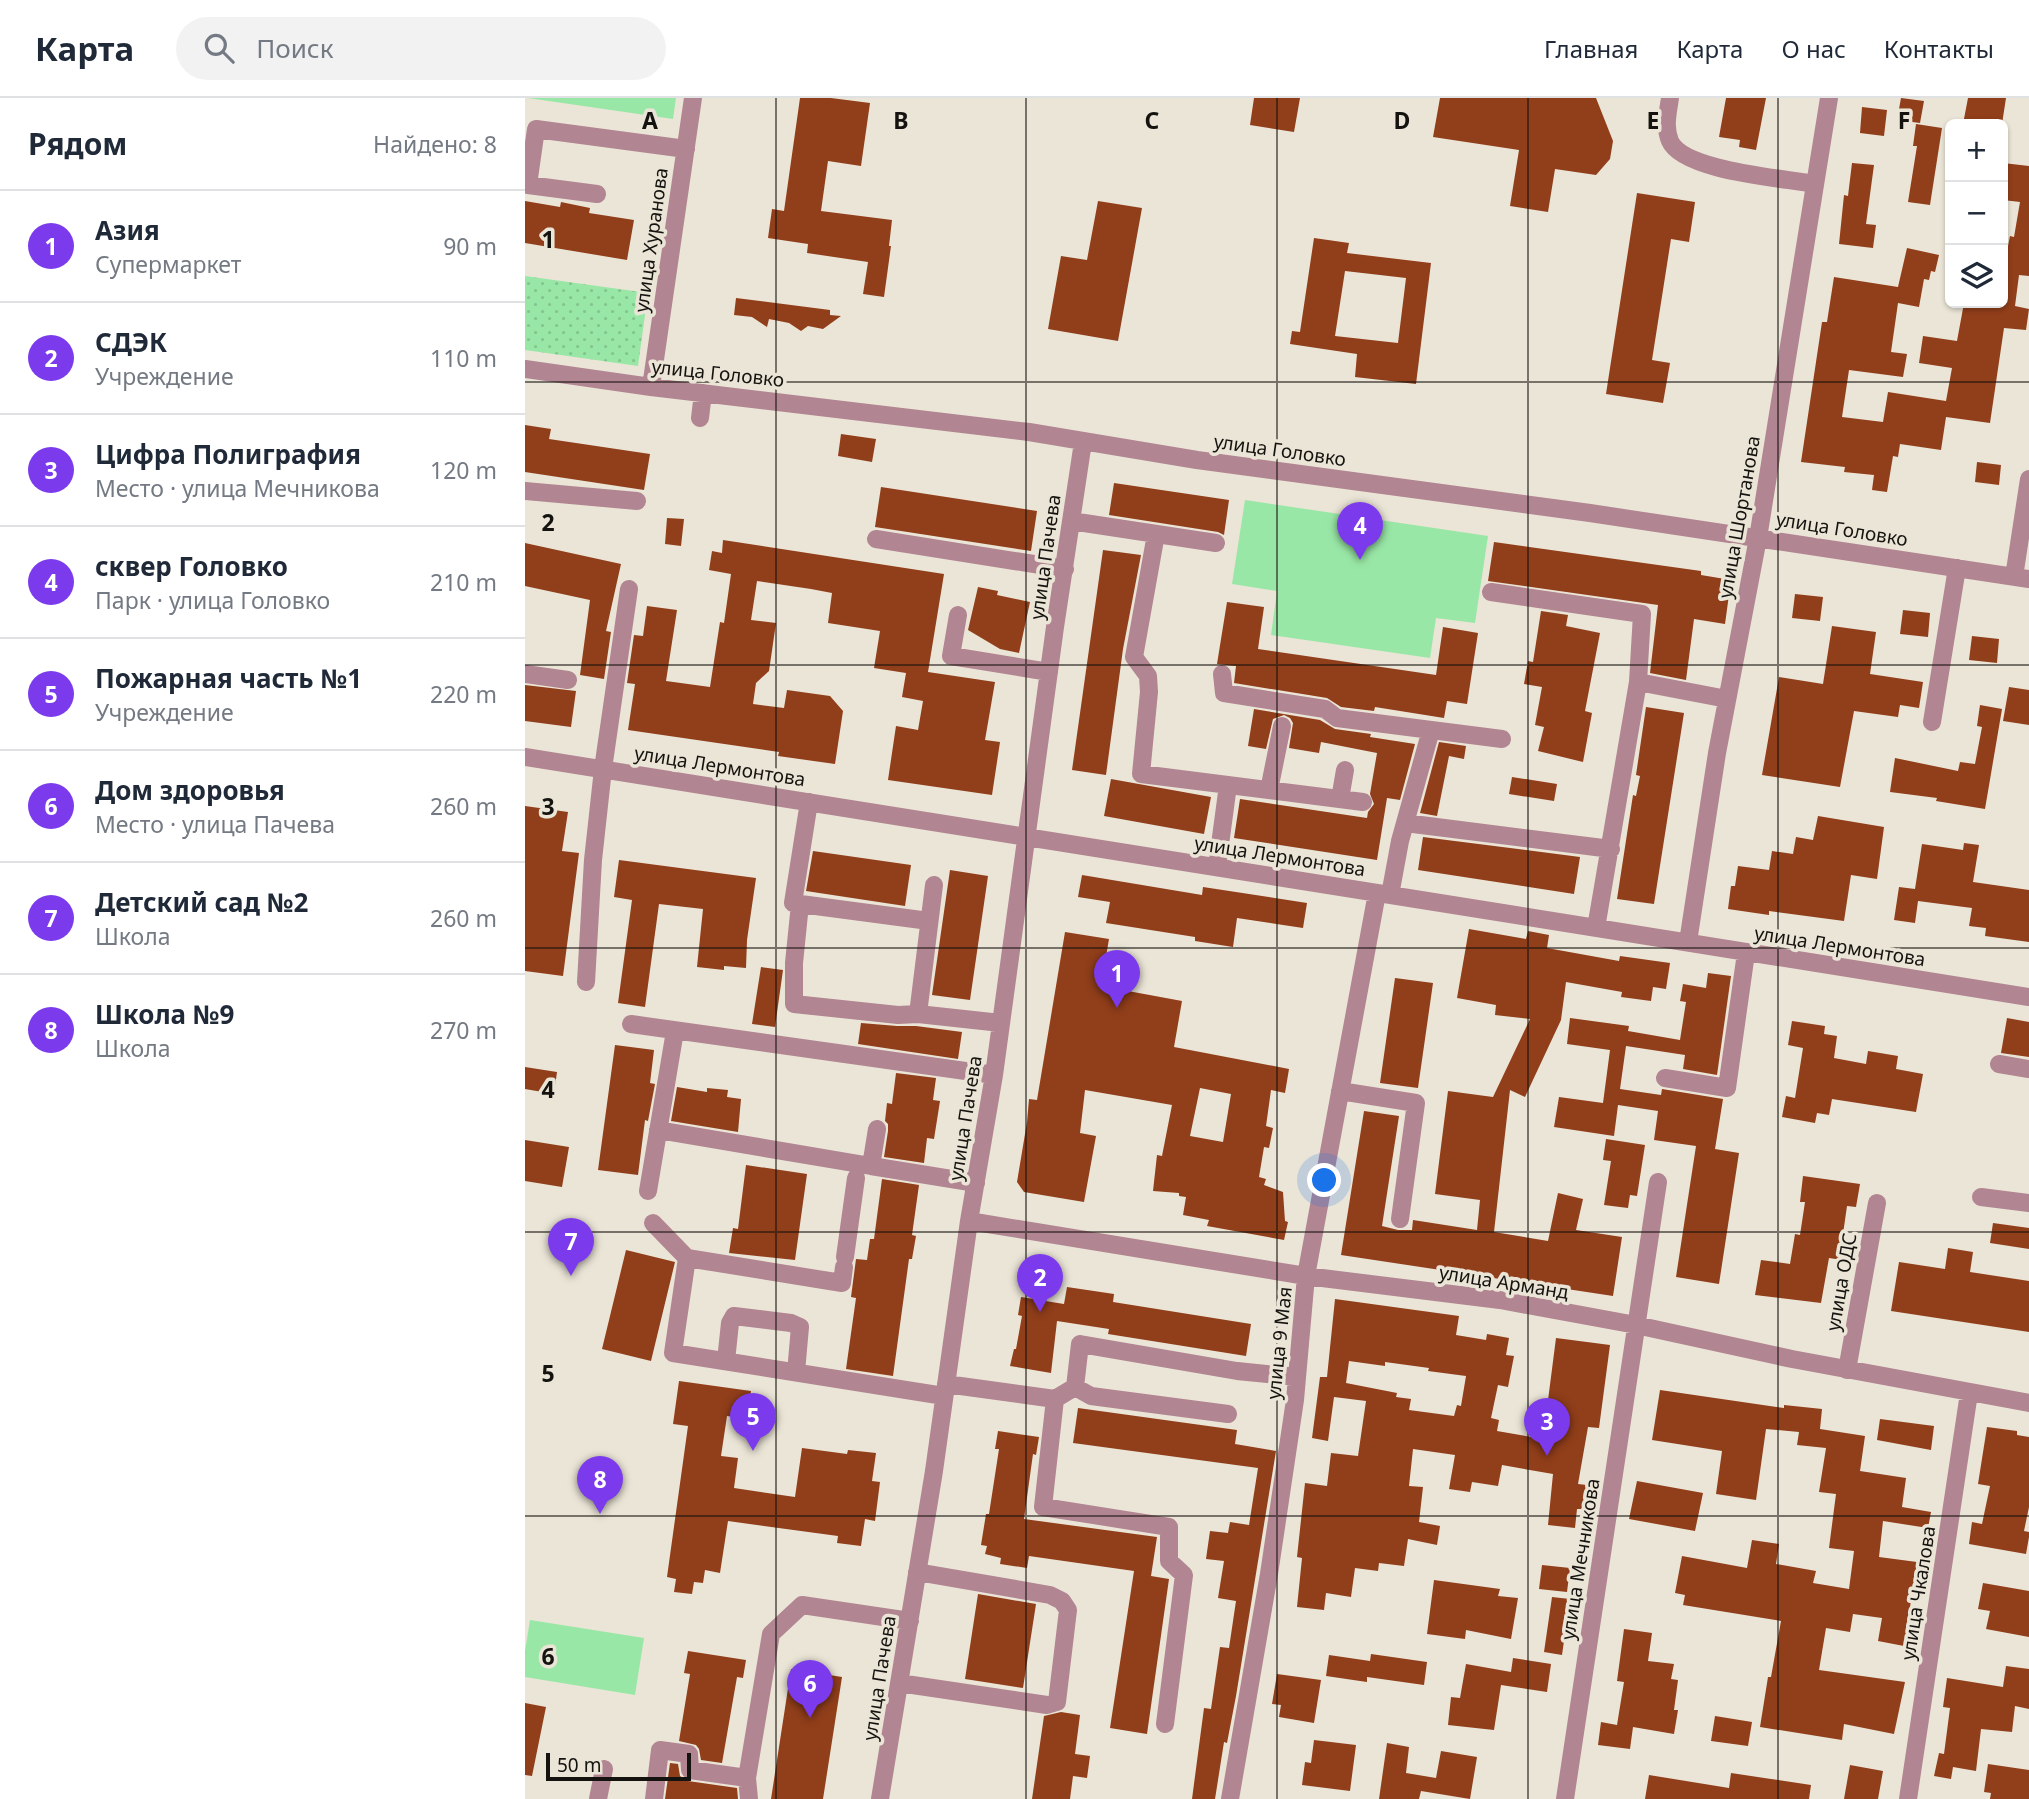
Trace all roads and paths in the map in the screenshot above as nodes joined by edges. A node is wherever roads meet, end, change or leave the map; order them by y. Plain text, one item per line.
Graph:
1 (693, 98) edge
2 (1670, 98) edge
3 (1829, 98) edge
4 (686, 149) junction
5 (1814, 184) junction
6 (597, 194) dead end
7 (525, 369) edge
8 (651, 387) junction
9 (703, 393) junction
10 (700, 418) dead end
11 (1083, 442) junction
12 (2029, 479) edge
13 (525, 491) edge
14 (637, 501) dead end
15 (1071, 521) junction
16 (1156, 534) junction
17 (1758, 538) junction
18 (876, 539) dead end
19 (1216, 543) dead end
20 (1957, 568) junction
21 (1065, 569) junction
22 (2021, 578) edge
23 (629, 589) dead end
24 (1490, 592) dead end
25 (958, 615) dead end
26 (1049, 672) junction
27 (525, 674) edge
28 (1222, 674) dead end
29 (568, 680) dead end
30 (1638, 682) junction
31 (1727, 698) junction
32 (1932, 722) dead end
33 (1282, 726) dead end
34 (1431, 730) junction
35 (1502, 739) dead end
36 (525, 757) edge
37 (603, 769) junction
38 (1345, 770) dead end
39 (1228, 785) junction
40 (1269, 790) junction
41 (1340, 799) junction
42 (809, 802) junction
43 (1363, 802) dead end
44 (1405, 823) junction
45 (1027, 837) junction
46 (1611, 849) junction
47 (1217, 867) junction
48 (934, 885) dead end
49 (1383, 894) junction
50 (800, 904) junction
51 (929, 921) junction
52 (1596, 928) junction
53 (1688, 943) junction
54 (1746, 953) junction
55 (586, 982) dead end
56 (2029, 997) edge
57 (918, 1014) junction
58 (1001, 1023) junction
59 (631, 1024) dead end
60 (675, 1031) junction
61 (1999, 1064) dead end
62 (2029, 1069) edge
63 (993, 1075) junction
64 (1665, 1078) dead end
65 (1340, 1091) junction
66 (877, 1129) dead end
67 (658, 1130) junction
68 (871, 1166) junction
69 (856, 1178) dead end
70 (1658, 1182) dead end
71 (976, 1183) junction
72 (648, 1191) dead end
73 (1980, 1197) dead end
74 (1877, 1203) dead end
75 (2029, 1203) edge
76 (1400, 1219) dead end
77 (969, 1221) junction
78 (653, 1223) dead end
79 (687, 1258) junction
80 (1306, 1276) junction
81 (1636, 1325) junction
82 (726, 1361) junction
83 (1847, 1370) junction
84 (796, 1373) junction
85 (1297, 1377) junction
86 (1075, 1387) junction
87 (945, 1390) junction
88 (1969, 1393) junction
89 (1055, 1399) junction
90 (2029, 1403) edge
91 (1228, 1414) dead end
92 (917, 1572) junction
93 (910, 1622) junction
94 (899, 1683) junction
95 (1165, 1724) dead end
96 (604, 1769) dead end
97 (747, 1778) junction
98 (598, 1799) edge
99 (654, 1799) edge
100 (749, 1799) edge
101 (880, 1799) edge
102 (1230, 1799) edge
103 (1565, 1799) edge
104 (1908, 1799) edge

1 - 4 street, улица Хуранова
2 - 5 street
3 - 5 street, улица Шортанова
4 - 6 street
4 - 8 street, улица Хуранова
5 - 17 street, улица Шортанова
7 - 8 street, улица Головко
8 - 9 street, улица Головко
9 - 10 street
9 - 11 street, улица Головко
11 - 15 street, улица Пачева
11 - 17 street, улица Головко
12 - 22 street
13 - 14 street
15 - 16 street
15 - 21 street, улица Пачева
16 - 19 street
16 - 39 street
17 - 20 street, улица Головко
17 - 31 street, улица Шортанова
18 - 21 street
20 - 22 street, улица Головко
20 - 32 street
21 - 26 street, улица Пачева
23 - 37 street
24 - 30 street
25 - 26 street
26 - 45 street, улица Пачева
27 - 29 street
28 - 34 street
30 - 31 street
30 - 46 street
31 - 53 street, улица Шортанова
33 - 40 street
34 - 35 street
34 - 44 street, улица 9 Мая
36 - 37 street, улица Лермонтова
37 - 42 street, улица Лермонтова
37 - 55 street
38 - 41 street
39 - 40 street
39 - 47 street
40 - 41 street
41 - 43 street
42 - 45 street, улица Лермонтова
42 - 50 street
44 - 46 street
44 - 49 street, улица 9 Мая
45 - 47 street, улица Лермонтова
45 - 58 street, улица Пачева
46 - 52 street
47 - 49 street, улица Лермонтова
48 - 51 street
49 - 52 street, улица Лермонтова
49 - 65 street, улица 9 Мая
50 - 51 street
50 - 57 street
51 - 57 street
52 - 53 street, улица Лермонтова
53 - 54 street, улица Лермонтова
54 - 56 street, улица Лермонтова
54 - 64 street
57 - 58 street
58 - 63 street, улица Пачева
59 - 60 street
60 - 63 street
60 - 67 street
61 - 62 street
63 - 71 street, улица Пачева
65 - 76 street
65 - 80 street, улица 9 Мая
66 - 68 street
67 - 68 street
67 - 72 street
68 - 71 street
69 - 79 street
70 - 81 street, улица Мечникова
71 - 77 street, улица Пачева
73 - 75 street
74 - 83 street, улица ОДС
77 - 80 street, улица Арманд
77 - 87 street, улица Пачева
78 - 79 street
79 - 82 street
80 - 81 street, улица Арманд
80 - 85 street, улица 9 Мая
81 - 83 street, улица Арманд
81 - 103 street, улица Мечникова
82 - 84 street
82 - 84 street
83 - 88 street, улица Арманд
84 - 87 street
85 - 86 street
85 - 102 street, улица 9 Мая
86 - 89 street
86 - 91 street
87 - 89 street
87 - 92 street, улица Пачева
88 - 90 street, улица Арманд
88 - 104 street, улица Чкалова
89 - 95 street
92 - 93 street, улица Пачева
92 - 94 street
93 - 94 street, улица Пачева
93 - 97 street
94 - 101 street, улица Пачева
96 - 98 street
97 - 99 street
97 - 100 street

